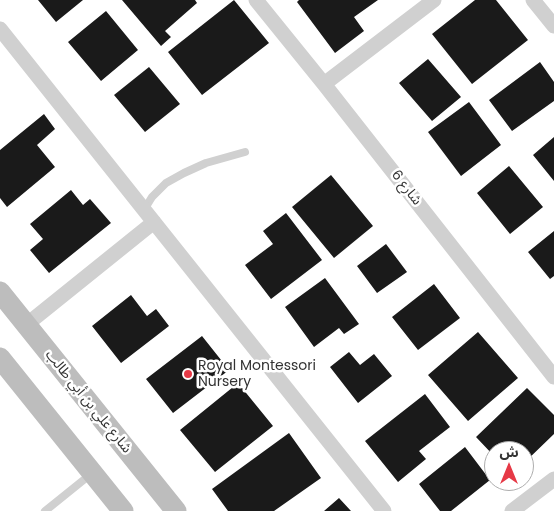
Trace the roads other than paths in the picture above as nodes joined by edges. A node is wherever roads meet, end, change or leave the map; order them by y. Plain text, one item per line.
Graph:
1 (256, 0) edge
2 (434, 0) edge
3 (533, 0) edge
4 (554, 26) edge
5 (0, 29) edge
6 (324, 84) junction
7 (246, 152) dead end
8 (144, 210) junction
9 (154, 222) junction
10 (0, 292) edge
11 (26, 325) junction
12 (0, 358) edge
13 (554, 376) edge
14 (92, 473) junction
15 (554, 479) edge
16 (45, 511) edge
17 (123, 511) edge
18 (176, 511) edge
19 (384, 511) edge
20 (512, 511) edge

1 - 6 street, شارع 6
2 - 6 street
3 - 4 street
5 - 8 street
6 - 13 street, شارع 6
7 - 8 lane
8 - 9 street
9 - 11 street
9 - 19 street
10 - 11 street, شارع علي بن أبي طالب
11 - 18 street, شارع علي بن أبي طالب
12 - 14 street
14 - 16 lane
14 - 17 street
15 - 20 street

